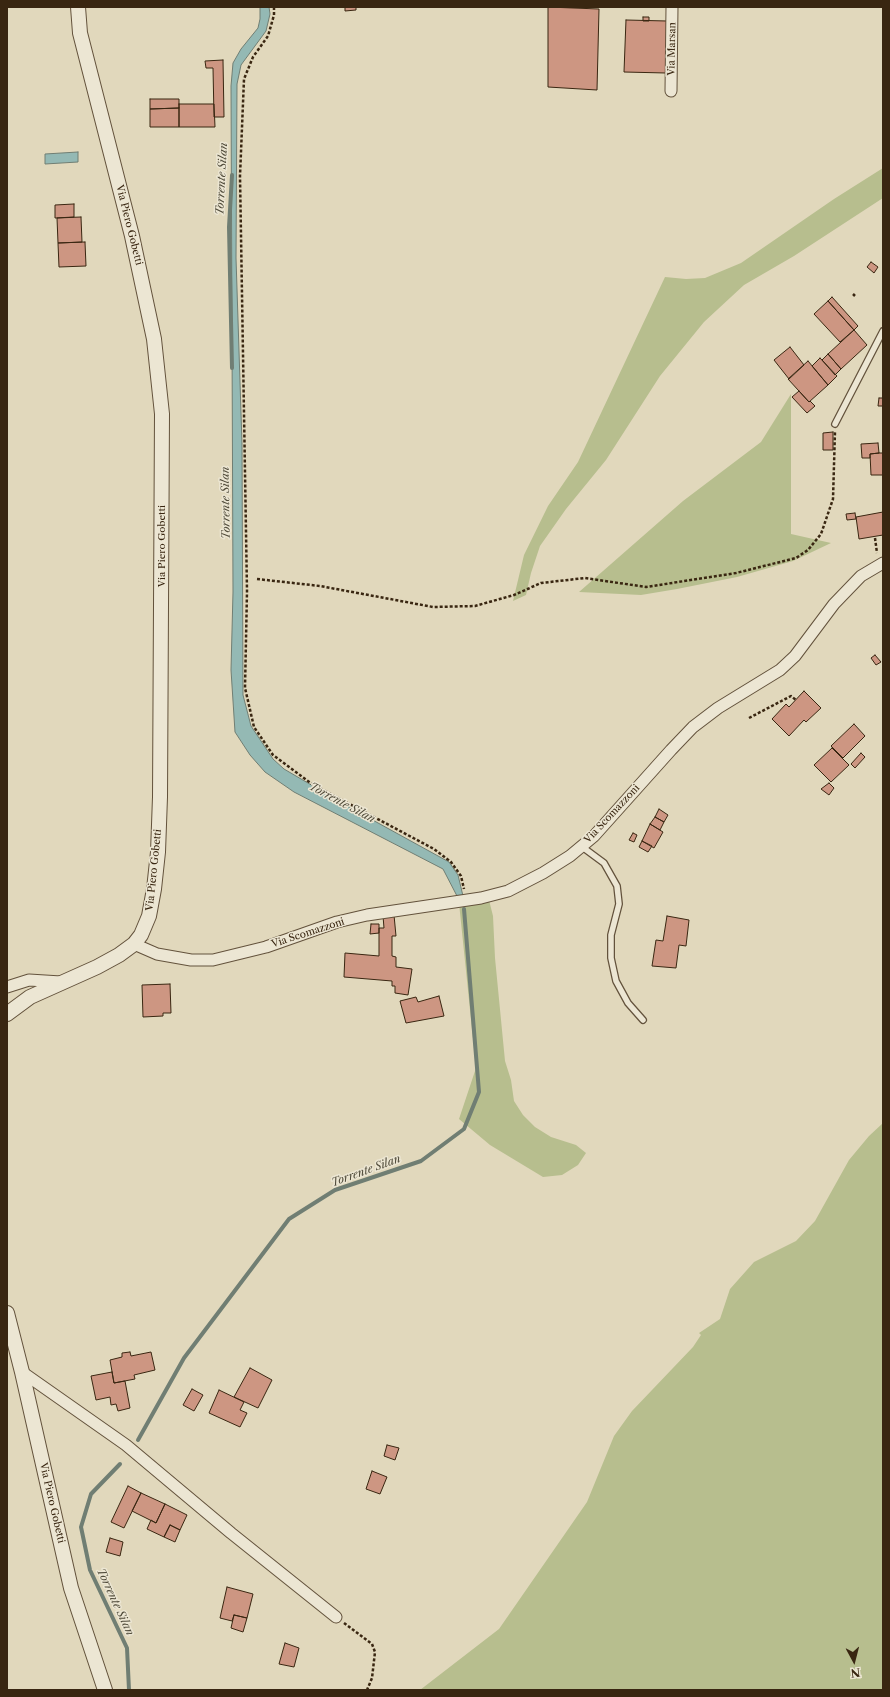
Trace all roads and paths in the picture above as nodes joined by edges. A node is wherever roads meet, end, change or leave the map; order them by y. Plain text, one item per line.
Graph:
1 (78, 7) edge
2 (274, 7) edge
3 (672, 7) edge
4 (671, 91) dead end
5 (883, 331) edge
6 (835, 424) joint
7 (875, 538) dead end
8 (880, 559) edge
9 (256, 579) dead end
10 (796, 700) dead end
11 (749, 718) dead end
12 (582, 846) junction
13 (466, 901) junction
14 (134, 944) junction
15 (65, 982) junction
16 (7, 987) edge
17 (7, 1014) edge
18 (643, 1020) dead end
19 (7, 1312) edge
20 (22, 1372) junction
21 (336, 1617) joint
22 (105, 1690) edge
23 (367, 1690) edge

1 - 14 street, Via Piero Gobetti
2 - 13 path
3 - 4 street, Via Marsan
5 - 6 lane
6 - 9 path
7 - 8 path
8 - 12 street, Via Scomazzoni
10 - 11 path
12 - 13 street, Via Scomazzoni
12 - 18 lane
13 - 14 street, Via Scomazzoni
14 - 15 street, Via Piero Gobetti
15 - 16 street
15 - 17 street, Via Piero Gobetti
19 - 20 street, Via Piero Gobetti
20 - 21 street
20 - 22 street, Via Piero Gobetti
21 - 23 path

